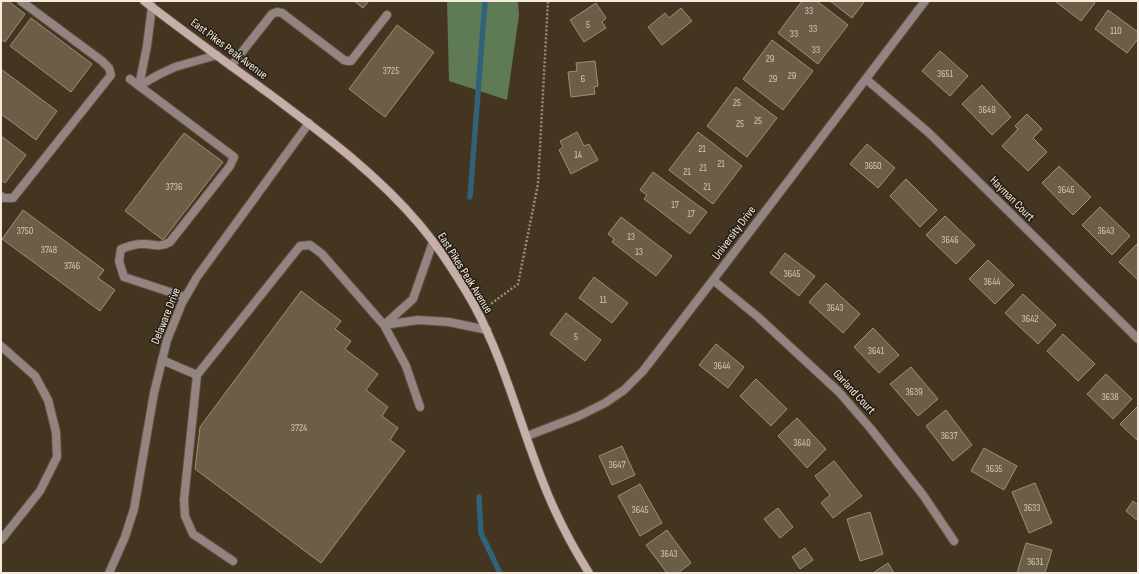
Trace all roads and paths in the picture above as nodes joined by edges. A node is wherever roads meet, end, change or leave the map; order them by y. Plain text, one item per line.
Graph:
1 (21, 1) edge
2 (144, 1) edge
3 (548, 1) edge
4 (925, 1) edge
5 (152, 6) junction
6 (387, 15) dead end
7 (217, 55) junction
8 (231, 66) junction
9 (130, 79) dead end
10 (866, 79) junction
11 (139, 86) junction
12 (309, 123) junction
13 (1, 196) edge
14 (433, 242) junction
15 (714, 280) junction
16 (186, 297) junction
17 (478, 313) junction
18 (384, 325) junction
19 (486, 330) junction
20 (1138, 339) edge
21 (1, 346) edge
22 (162, 360) junction
23 (197, 376) junction
24 (420, 407) dead end
25 (526, 436) junction
26 (1, 540) edge
27 (954, 541) dead end
28 (233, 561) dead end
29 (109, 573) edge
30 (589, 573) edge

1 - 13 street
2 - 5 main road, East Pikes Peak Avenue
3 - 17 path
4 - 10 street, University Drive
5 - 7 main road, East Pikes Peak Avenue
5 - 11 street
6 - 8 street
7 - 8 main road, East Pikes Peak Avenue
7 - 11 street
8 - 12 main road, East Pikes Peak Avenue
9 - 11 street
10 - 15 street, University Drive
10 - 20 street, Hayman Court
11 - 16 street
12 - 14 main road, East Pikes Peak Avenue
12 - 16 street, Delaware Drive
14 - 17 main road, East Pikes Peak Avenue
14 - 18 street
15 - 25 street, University Drive
15 - 27 street, Garland Court
16 - 22 street, Delaware Drive
17 - 19 main road, East Pikes Peak Avenue
18 - 19 street
18 - 23 street
18 - 24 street
19 - 25 main road, East Pikes Peak Avenue
21 - 26 street
22 - 23 street
22 - 29 street, Delaware Drive
23 - 28 street
25 - 30 main road, East Pikes Peak Avenue

